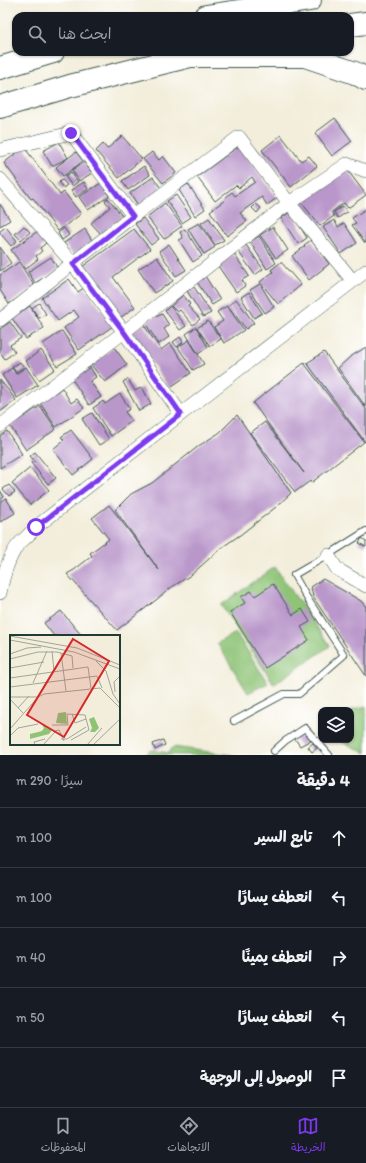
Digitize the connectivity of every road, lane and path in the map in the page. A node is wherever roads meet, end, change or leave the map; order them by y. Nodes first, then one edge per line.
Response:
1 (267, 0) edge
2 (310, 0) edge
3 (220, 12) edge
4 (230, 12) edge
5 (366, 23) edge
6 (354, 24) edge
7 (40, 56) edge
8 (188, 56) edge
9 (304, 56) edge
10 (0, 68) edge
11 (366, 79) edge
12 (0, 107) edge
13 (0, 150) edge
14 (366, 171) edge
15 (0, 179) edge
16 (289, 203) junction
17 (133, 216) junction
18 (73, 264) junction
19 (366, 271) edge
20 (353, 281) junction
21 (2, 315) edge
22 (124, 332) junction
23 (181, 414) junction
24 (0, 426) edge
25 (366, 531) edge
26 (328, 555) junction
27 (1, 580) edge
28 (366, 586) edge
29 (0, 593) edge
30 (234, 721) dead end
31 (274, 751) dead end
32 (329, 755) edge

1 - 3 highway
2 - 4 highway
5 - 6 highway
7 - 10 highway
8 - 12 highway
9 - 11 highway
13 - 17 street
14 - 16 street
15 - 18 street
16 - 17 street
16 - 20 street
16 - 22 street
17 - 18 street
18 - 21 street
18 - 22 street
19 - 20 street
20 - 23 street
22 - 23 street
22 - 24 street
23 - 27 street
25 - 26 lane
26 - 28 street
26 - 30 lane
27 - 29 street
31 - 32 lane

